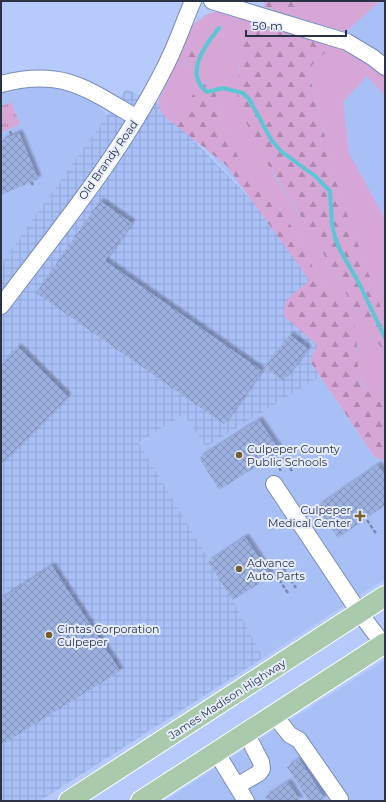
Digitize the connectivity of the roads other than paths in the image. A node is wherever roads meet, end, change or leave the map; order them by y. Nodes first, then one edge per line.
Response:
1 (193, 1) edge
2 (212, 1) edge
3 (382, 61) edge
4 (1, 84) edge
5 (137, 118) junction
6 (1, 306) edge
7 (279, 480) road end
8 (385, 596) edge
9 (360, 612) junction
10 (384, 644) edge
11 (274, 715) junction
12 (246, 733) junction
13 (216, 752) junction
14 (238, 786) junction
15 (340, 799) dead end
16 (69, 801) edge
17 (141, 801) edge
18 (246, 801) edge

1 - 5 street, Old Brandy Road
2 - 3 street
4 - 5 street
5 - 6 street, Old Brandy Road
7 - 9 street
8 - 9 main road, James Madison Highway
9 - 10 street
9 - 16 main road, James Madison Highway
10 - 11 main road
11 - 12 main road
11 - 15 street
12 - 13 main road
12 - 14 street
13 - 14 street
13 - 17 main road
14 - 18 street

